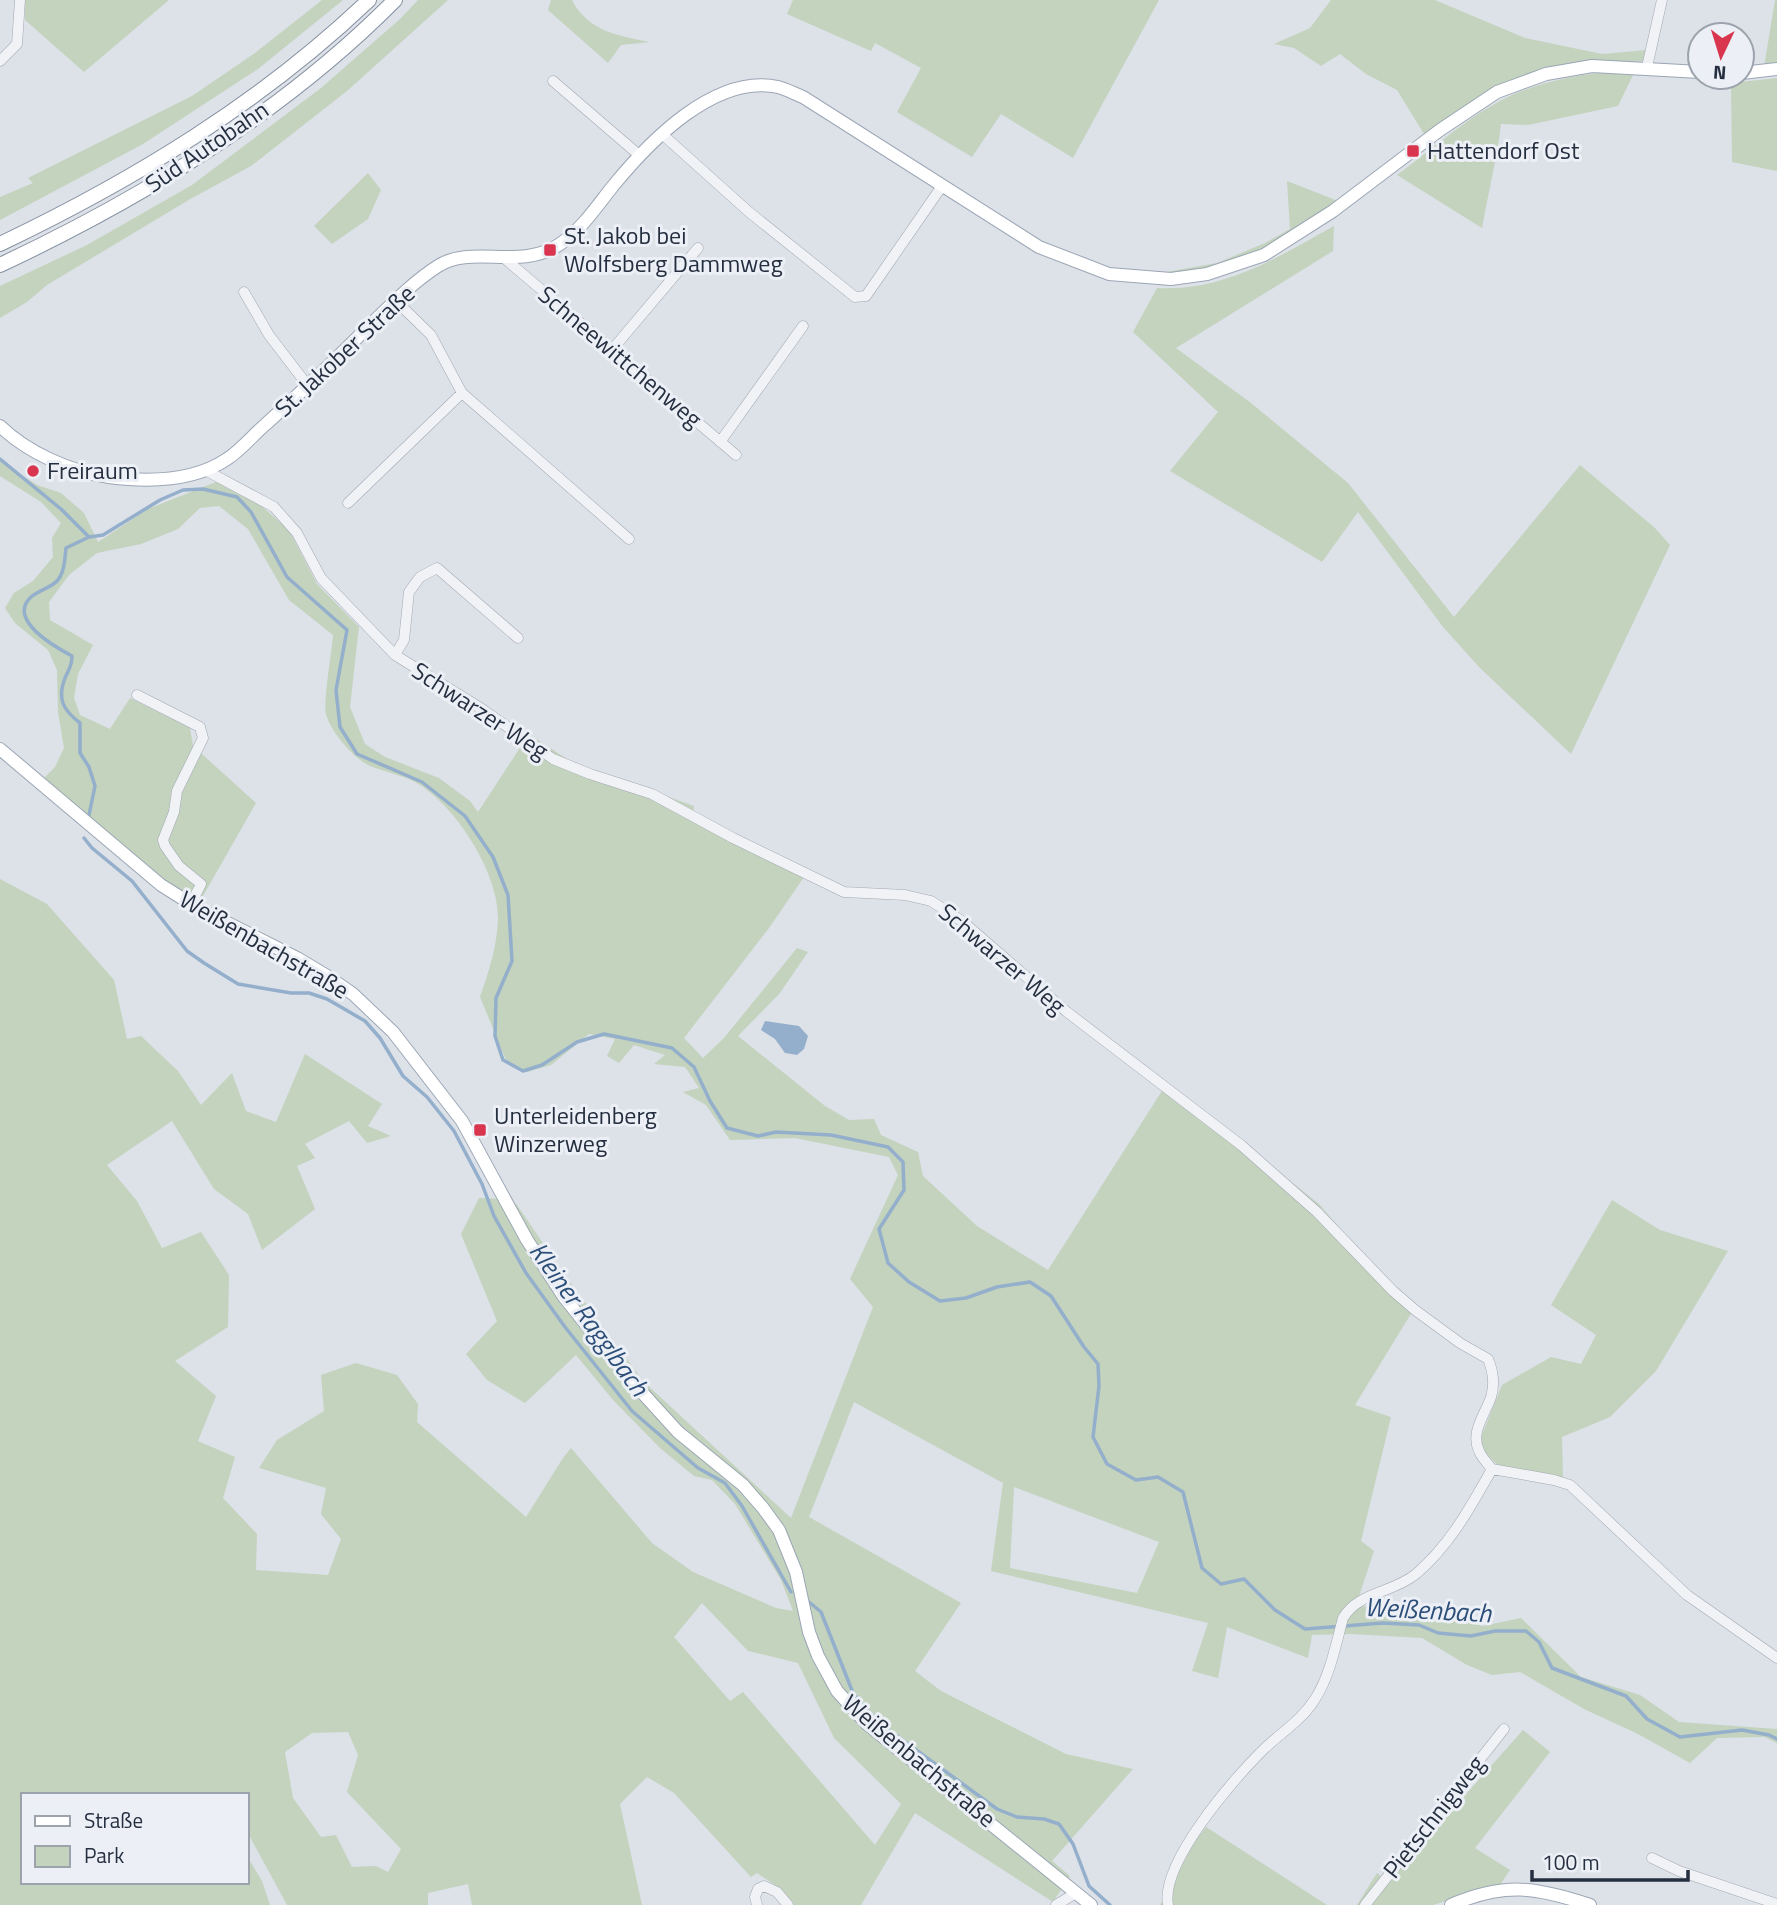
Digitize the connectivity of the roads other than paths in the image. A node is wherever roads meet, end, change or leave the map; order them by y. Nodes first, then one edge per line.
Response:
1 (20, 0) edge
2 (369, 0) edge
3 (395, 0) edge
4 (1662, 0) edge
5 (0, 61) edge
6 (1647, 67) junction
7 (1777, 69) edge
8 (1686, 71) edge
9 (1756, 71) edge
10 (553, 81) dead end
11 (662, 134) junction
12 (639, 155) junction
13 (942, 186) junction
14 (0, 244) edge
15 (698, 248) dead end
16 (504, 258) junction
17 (0, 264) edge
18 (244, 292) dead end
19 (396, 301) junction
20 (803, 326) dead end
21 (611, 351) junction
22 (308, 386) junction
23 (462, 393) junction
24 (0, 426) edge
25 (720, 442) junction
26 (736, 455) dead end
27 (205, 470) junction
28 (348, 503) dead end
29 (629, 539) dead end
30 (518, 638) dead end
31 (395, 655) junction
32 (137, 695) dead end
33 (0, 749) edge
34 (191, 904) junction
35 (1492, 1469) junction
36 (1777, 1658) edge
37 (1504, 1729) dead end
38 (1652, 1858) dead end
39 (1076, 1893) junction
40 (1777, 1904) edge
41 (757, 1905) edge
42 (788, 1905) edge
43 (1056, 1905) edge
44 (1091, 1905) edge
45 (1168, 1905) edge
46 (1365, 1905) edge
47 (1451, 1905) edge
48 (1590, 1905) edge

1 - 5 street
2 - 14 highway, Süd Autobahn
3 - 17 highway, Süd Autobahn
4 - 6 street
6 - 8 main road, St. Jakober Straße
6 - 13 main road, St. Jakober Straße
7 - 9 main road
10 - 12 street
11 - 12 main road, St. Jakober Straße
11 - 13 main road, St. Jakober Straße
11 - 13 street
12 - 16 main road, St. Jakober Straße
15 - 21 street
16 - 19 main road, St. Jakober Straße
16 - 21 street, Schneewittchenweg
18 - 22 street
19 - 22 main road, St. Jakober Straße
19 - 23 street
20 - 25 street
21 - 25 street, Schneewittchenweg
22 - 27 main road, St. Jakober Straße
23 - 28 street
23 - 29 street
24 - 27 main road, St. Jakober Straße
25 - 26 street, Schneewittchenweg
27 - 31 street, Schwarzer Weg
30 - 31 street
31 - 35 street, Schwarzer Weg
32 - 34 street
33 - 34 main road, Weißenbachstraße
34 - 39 main road, Weißenbachstraße
35 - 36 street
35 - 45 street
37 - 46 street, Pietschnigweg
38 - 40 street
39 - 43 street
39 - 44 main road, Weißenbachstraße
41 - 42 street
47 - 48 main road

